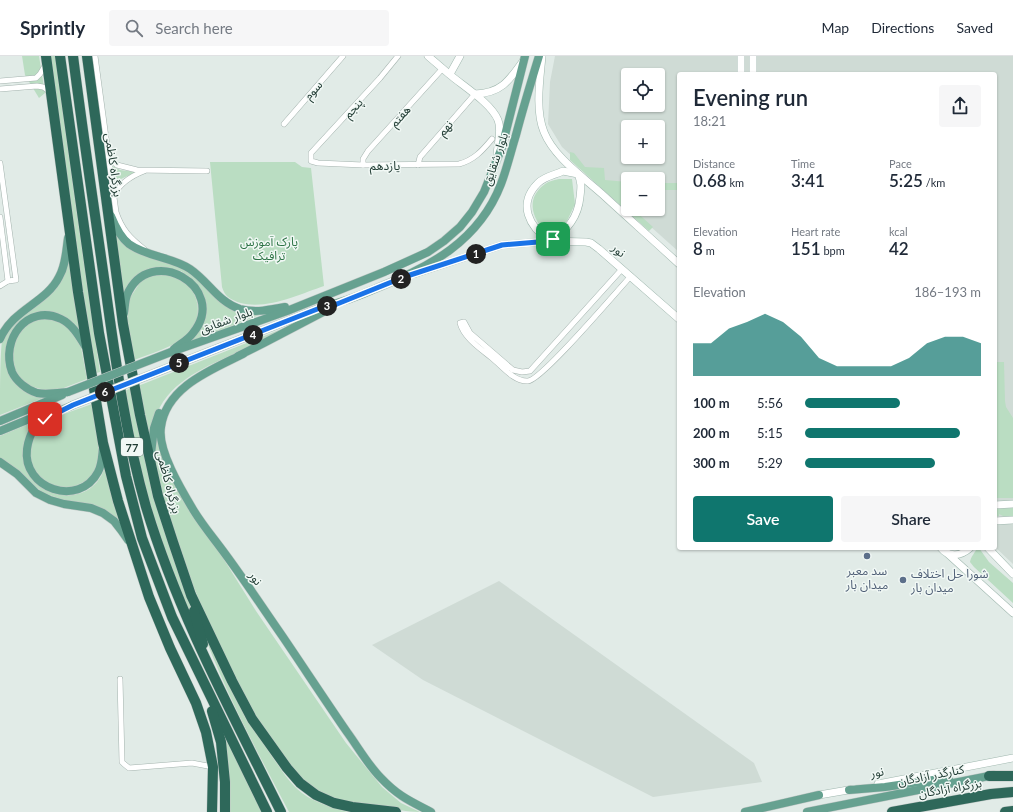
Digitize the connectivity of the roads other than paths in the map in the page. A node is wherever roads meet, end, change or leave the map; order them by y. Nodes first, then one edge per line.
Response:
1 (60, 56) edge
2 (73, 56) edge
3 (80, 56) edge
4 (87, 56) edge
5 (95, 56) edge
6 (343, 56) edge
7 (398, 56) edge
8 (428, 56) edge
9 (460, 56) edge
10 (539, 56) edge
11 (542, 56) edge
12 (741, 56) edge
13 (753, 56) edge
14 (46, 58) edge
15 (525, 58) edge
16 (442, 68) junction
17 (741, 72) edge
18 (753, 72) edge
19 (450, 74) junction
20 (0, 81) edge
21 (0, 88) edge
22 (51, 93) junction
23 (475, 94) junction
24 (93, 104) junction
25 (284, 124) dead end
26 (492, 139) dead end
27 (108, 155) junction
28 (497, 160) junction
29 (311, 161) joint
30 (0, 163) edge
31 (363, 165) junction
32 (418, 165) junction
33 (145, 171) junction
34 (208, 171) dead end
35 (575, 171) junction
36 (113, 196) junction
37 (108, 209) junction
38 (0, 217) edge
39 (70, 229) junction
40 (550, 241) junction
41 (150, 254) junction
42 (677, 262) edge
43 (622, 269) junction
44 (631, 276) junction
45 (404, 277) junction
46 (8, 281) junction
47 (0, 286) edge
48 (306, 303) junction
49 (337, 304) junction
50 (677, 317) edge
51 (123, 324) junction
52 (0, 339) edge
53 (86, 348) junction
54 (171, 352) junction
55 (243, 354) junction
56 (68, 392) junction
57 (73, 405) junction
58 (0, 421) edge
59 (0, 432) edge
60 (103, 443) junction
61 (0, 462) edge
62 (150, 465) junction
63 (1013, 504) edge
64 (997, 505) edge
65 (1013, 520) edge
66 (997, 521) edge
67 (943, 550) edge
68 (968, 550) edge
69 (990, 550) edge
70 (135, 552) junction
71 (948, 554) junction
72 (1013, 574) edge
73 (142, 576) junction
74 (192, 595) junction
75 (1013, 612) edge
76 (172, 617) junction
77 (209, 667) junction
78 (196, 668) junction
79 (120, 679) dead end
80 (1013, 758) edge
81 (213, 767) junction
82 (1013, 773) edge
83 (989, 776) junction
84 (1013, 776) edge
85 (966, 780) junction
86 (849, 790) junction
87 (1013, 792) edge
88 (819, 795) joint
89 (225, 797) junction
90 (1013, 811) edge
91 (212, 812) edge
92 (221, 812) edge
93 (225, 812) edge
94 (267, 812) edge
95 (282, 812) edge
96 (396, 812) edge
97 (431, 812) edge
98 (746, 812) edge
99 (807, 812) edge
100 (892, 812) edge
101 (1005, 812) edge

1 - 76 highway, 77
2 - 77 highway, 77
3 - 24 highway
4 - 24 highway, بزرگراه کاظمی
5 - 27 street
6 - 25 street, سوم
7 - 29 street, پنجم
8 - 16 main road
9 - 19 main road
10 - 45 main road, بلوار شقایق
11 - 35 main road
12 - 17 main road
13 - 18 main road
14 - 20 street
14 - 22 highway
15 - 23 main road
15 - 28 main road, بلوار شقایق
16 - 19 main road
16 - 31 street, هفتم
17 - 18 main road
19 - 23 main road
21 - 22 street
22 - 39 highway
23 - 28 main road
23 - 32 street, نهم
24 - 37 highway, بزرگراه کاظمی
26 - 32 street, یازدهم
27 - 33 street
27 - 36 street
28 - 48 main road, بلوار شقایق
29 - 31 street, یازدهم
30 - 46 street
31 - 32 street, یازدهم
33 - 34 street
33 - 36 street
35 - 40 main road
35 - 40 main road
35 - 42 main road
36 - 41 street
37 - 41 main road
37 - 51 highway, بزرگراه کاظمی
38 - 46 street
39 - 52 main road
39 - 53 highway
40 - 43 main road, نور
40 - 45 main road, نور
41 - 48 main road
43 - 44 main road, نور
43 - 44 street
44 - 50 main road, نور
45 - 49 main road, بلوار شقایق
46 - 47 street
48 - 54 main road, بلوار شقایق
49 - 55 main road
49 - 57 main road, بلوار شقایق, bridge
51 - 54 main road
51 - 62 highway, بزرگراه کاظمی
53 - 56 main road
53 - 60 highway
54 - 56 main road, بلوار شقایق, bridge
55 - 62 main road
55 - 97 main road, نور
56 - 58 main road, بلوار شقایق
57 - 59 main road, بلوار شقایق
57 - 60 main road
60 - 70 highway
61 - 70 main road
62 - 74 highway, بزرگراه کاظمی
63 - 64 main road
65 - 66 main road
67 - 71 main road
68 - 71 main road
69 - 72 main road
70 - 73 highway
71 - 75 main road
73 - 76 highway
73 - 81 highway
74 - 77 highway
74 - 96 highway, بزرگراه کاظمی
76 - 78 highway, 77
77 - 95 highway, 77
78 - 89 highway
78 - 94 highway, 77
79 - 81 street
80 - 86 main road, نور
81 - 91 highway
82 - 83 main road, کنارگذر آزادگان
83 - 84 highway
83 - 85 main road, کنارگذر آزادگان
85 - 86 main road
85 - 99 main road, کنارگذر آزادگان
86 - 88 main road, نور
87 - 100 highway, بزرگراه آزادگان
88 - 98 main road, نور
89 - 92 highway
89 - 93 highway
90 - 101 highway

